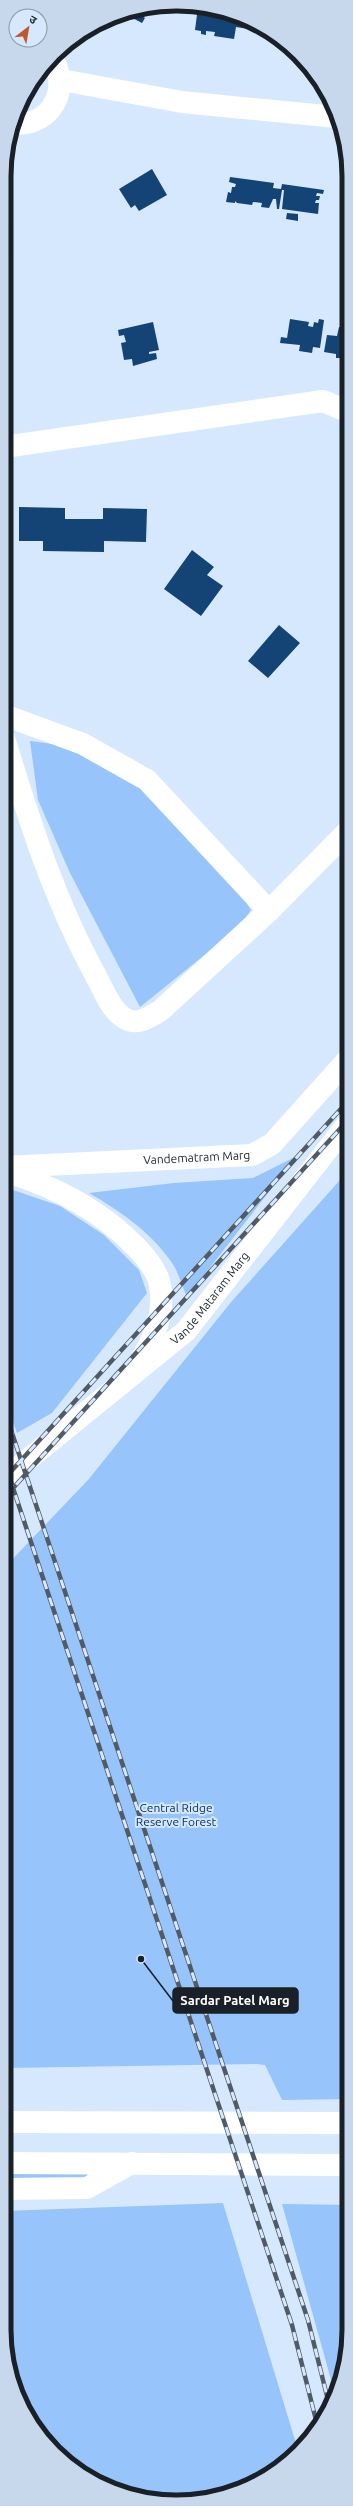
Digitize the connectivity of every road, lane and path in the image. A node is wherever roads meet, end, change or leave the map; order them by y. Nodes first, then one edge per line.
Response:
1 (55, 64) edge
2 (61, 80) junction
3 (330, 116) edge
4 (20, 124) edge
5 (342, 409) edge
6 (11, 446) edge
7 (11, 718) edge
8 (11, 761) edge
9 (342, 837) edge
10 (269, 911) junction
11 (342, 1066) edge
12 (342, 1131) edge
13 (11, 1167) edge
14 (11, 1173) edge
15 (132, 1375) junction
16 (11, 1474) edge
17 (11, 2122) edge
18 (342, 2123) edge
19 (133, 2162) junction
20 (11, 2163) edge
21 (276, 2164) junction
22 (342, 2165) edge
23 (342, 2176) edge
24 (11, 2190) edge

1 - 2 main road
2 - 3 main road
2 - 4 main road
5 - 6 main road
7 - 10 main road
8 - 10 main road
9 - 10 main road
11 - 13 main road, Vandematram Marg
12 - 15 main road, Vande Mataram Marg
14 - 15 main road
15 - 16 main road, Vande Mataram Marg
17 - 18 main road
19 - 20 main road
19 - 21 main road
19 - 24 main road
21 - 22 main road
21 - 23 main road

